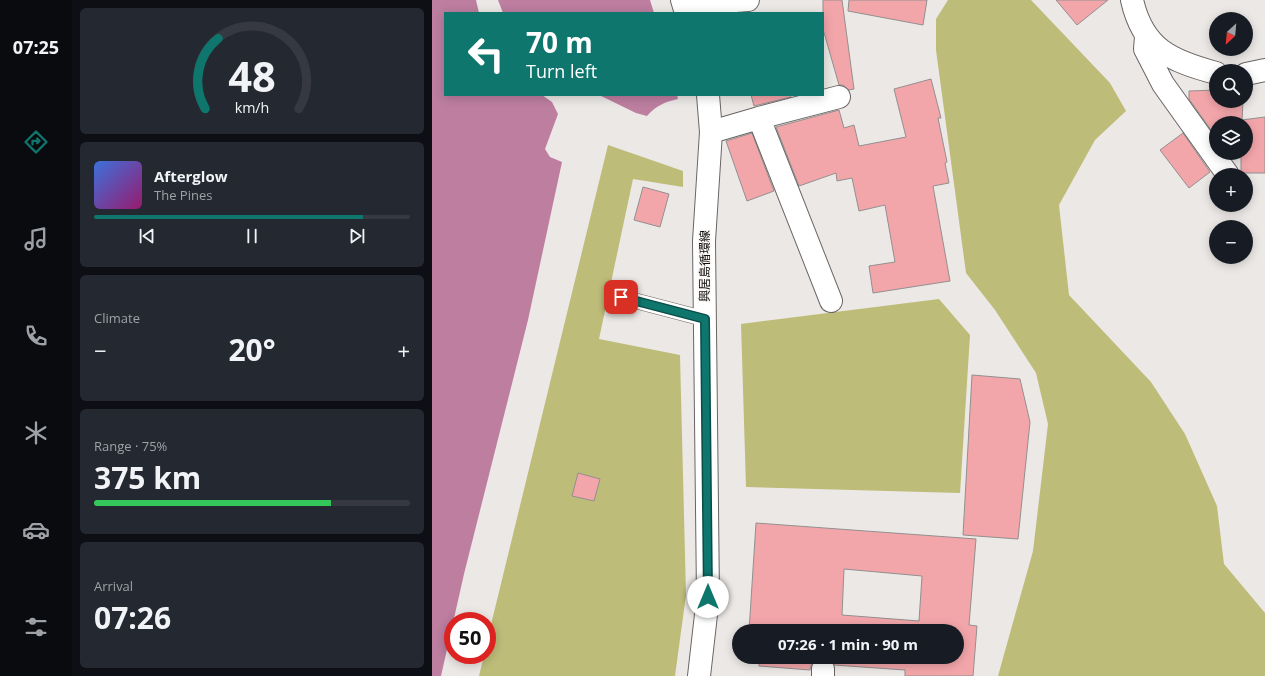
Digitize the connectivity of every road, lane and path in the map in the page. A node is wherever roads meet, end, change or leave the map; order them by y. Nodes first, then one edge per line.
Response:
1 (748, 0) edge
2 (1132, 0) edge
3 (684, 6) edge
4 (1146, 37) junction
5 (1265, 70) edge
6 (1209, 71) edge
7 (1253, 73) edge
8 (708, 96) edge
9 (839, 97) dead end
10 (759, 118) junction
11 (711, 132) junction
12 (1223, 168) edge
13 (621, 297) dead end
14 (832, 301) dead end
15 (705, 319) junction
16 (699, 676) edge

1 - 3 street
2 - 4 street
4 - 6 street
4 - 12 street
5 - 7 street
8 - 11 street, 興居島循環線
9 - 10 street
10 - 11 street
10 - 14 street
11 - 15 street, 興居島循環線
13 - 15 lane
15 - 16 street, 興居島循環線

